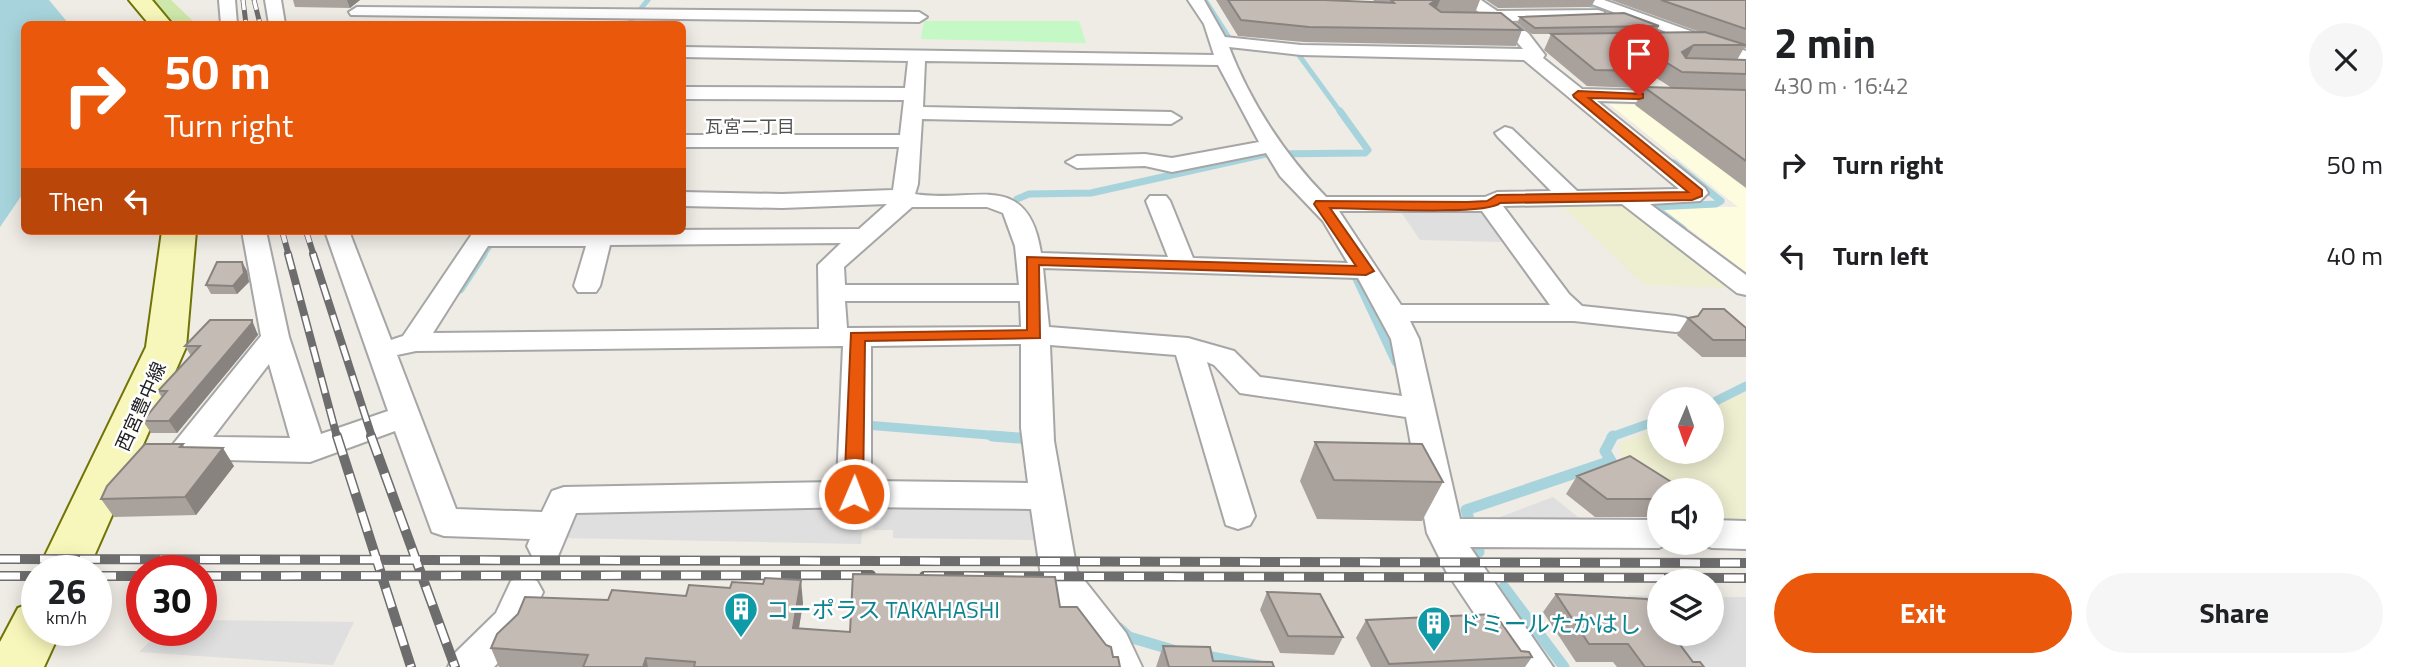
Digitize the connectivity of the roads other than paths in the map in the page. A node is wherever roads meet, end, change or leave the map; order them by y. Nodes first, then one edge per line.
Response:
1 (140, 0) edge
2 (227, 0) edge
3 (273, 0) edge
4 (375, 0) edge
5 (641, 0) edge
6 (920, 0) edge
7 (1196, 0) edge
8 (1471, 0) edge
9 (1589, 0) edge
10 (1650, 7) dead end
11 (357, 12) junction
12 (1619, 13) junction
13 (919, 18) junction
14 (1498, 18) junction
15 (625, 19) edge
16 (1475, 20) edge
17 (158, 21) edge
18 (229, 21) edge
19 (276, 21) edge
20 (346, 21) edge
21 (1692, 41) junction
22 (1553, 42) edge
23 (1658, 42) edge
24 (1527, 48) junction
25 (1221, 51) junction
26 (686, 52) edge
27 (914, 53) junction
28 (1746, 57) edge
29 (1722, 69) edge
30 (1746, 69) edge
31 (1640, 78) edge
32 (686, 93) edge
33 (1582, 95) junction
34 (1667, 97) junction
35 (1746, 99) edge
36 (915, 103) junction
37 (1171, 118) dead end
38 (1505, 133) dead end
39 (686, 141) edge
40 (911, 141) junction
41 (1272, 146) junction
42 (1077, 162) dead end
43 (902, 197) junction
44 (1627, 197) junction
45 (1571, 198) junction
46 (686, 199) edge
47 (1158, 201) dead end
48 (1321, 204) junction
49 (1491, 204) junction
50 (180, 235) edge
51 (255, 235) edge
52 (338, 235) edge
53 (484, 235) edge
54 (864, 236) junction
55 (600, 238) junction
56 (1032, 260) junction
57 (1184, 266) junction
58 (1366, 271) junction
59 (587, 286) dead end
60 (1746, 287) edge
61 (831, 293) junction
62 (1031, 293) junction
63 (1392, 313) junction
64 (1574, 313) junction
65 (1676, 324) dead end
66 (1035, 334) junction
67 (845, 336) junction
68 (275, 337) junction
69 (413, 342) junction
70 (1188, 347) junction
71 (382, 354) junction
72 (1420, 410) junction
73 (405, 416) junction
74 (155, 447) junction
75 (310, 450) junction
76 (854, 494) junction
77 (1047, 496) junction
78 (1238, 516) dead end
79 (1446, 533) junction
80 (1647, 534) edge
81 (1724, 534) edge
82 (1746, 535) edge
83 (74, 555) edge
84 (524, 592) dead end
85 (26, 646) edge
86 (16, 667) edge
87 (468, 667) edge
88 (1122, 667) edge
89 (1533, 667) edge

1 - 17 main road
2 - 18 street
3 - 19 street
4 - 11 street
5 - 15 street
6 - 13 street
7 - 25 street
8 - 14 street
9 - 12 street
10 - 12 street
11 - 15 street
11 - 20 street
12 - 14 street
12 - 21 street
13 - 15 street
13 - 27 street
14 - 16 street
14 - 24 street
21 - 23 street
21 - 28 street
22 - 24 street
24 - 25 street
24 - 33 street
25 - 27 street
25 - 41 street
26 - 27 street
27 - 36 street
29 - 30 street
31 - 34 street
32 - 36 street
33 - 34 street
33 - 44 street
34 - 35 street
36 - 37 street
36 - 40 street
38 - 45 street
39 - 40 street
40 - 43 street
41 - 42 street
41 - 48 street
43 - 46 street
43 - 54 street
43 - 56 street
44 - 45 street
44 - 60 street
45 - 49 street
47 - 57 street
48 - 49 street
48 - 58 street
49 - 64 street
50 - 74 main road, 西宮豊中線
51 - 68 street
52 - 71 street
53 - 55 street
53 - 69 street
54 - 55 street
54 - 61 street
55 - 59 street
56 - 57 street
56 - 62 street
57 - 58 street
58 - 63 street
61 - 62 street
61 - 67 street
62 - 66 street
63 - 64 street
63 - 72 street
64 - 65 street
66 - 67 street
66 - 70 street
66 - 77 street
67 - 69 street
67 - 76 street
68 - 74 street
68 - 75 street
69 - 71 street
70 - 72 street
70 - 78 street
71 - 73 street
72 - 79 street
73 - 75 street
73 - 76 street
74 - 75 street
74 - 83 main road, 西宮豊中線
76 - 77 street
77 - 88 street
79 - 80 street
79 - 89 street
81 - 82 street
84 - 87 street
85 - 86 main road

